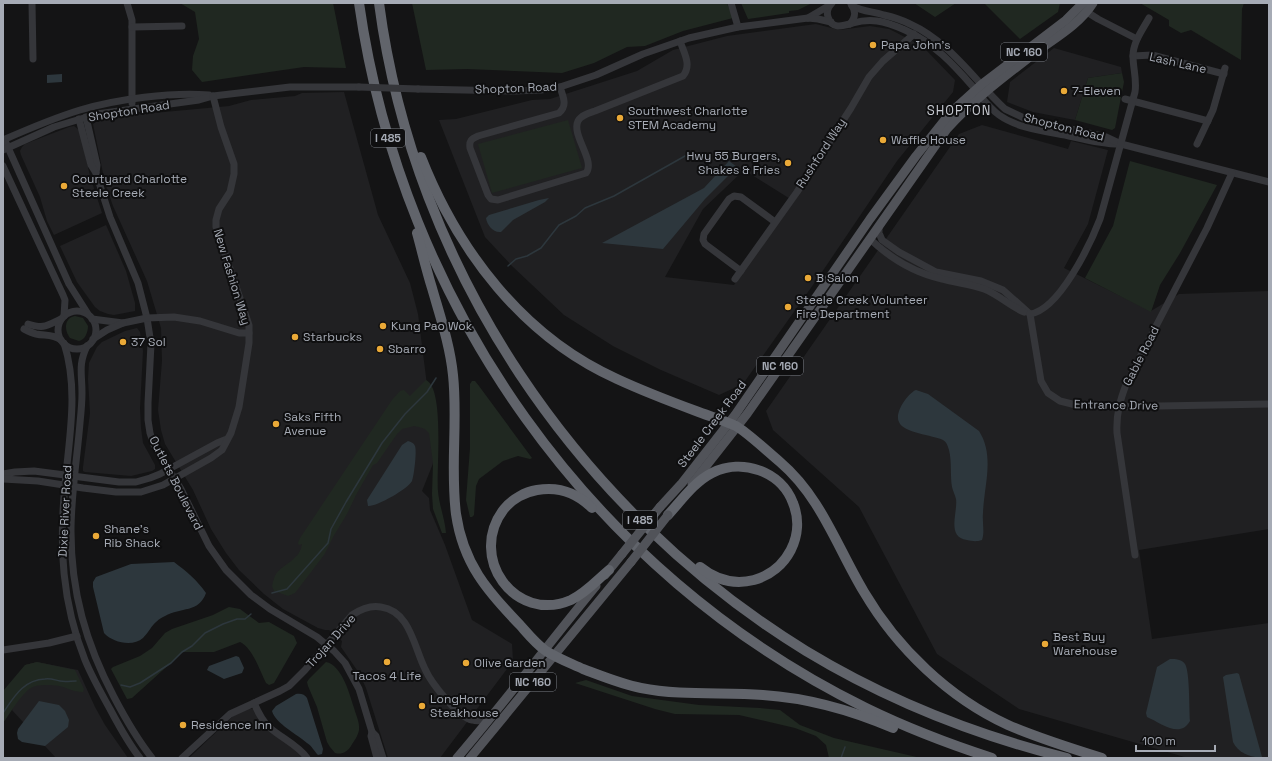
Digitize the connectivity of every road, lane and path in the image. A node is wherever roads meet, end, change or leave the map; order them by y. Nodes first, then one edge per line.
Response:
1 (32, 3) edge
2 (127, 3) edge
3 (360, 3) edge
4 (379, 3) edge
5 (731, 3) edge
6 (1093, 3) edge
7 (831, 4) edge
8 (851, 4) edge
9 (1085, 7) edge
10 (808, 18) junction
11 (1149, 18) dead end
12 (831, 22) junction
13 (850, 24) junction
14 (182, 26) dead end
15 (132, 27) junction
16 (738, 27) junction
17 (914, 34) junction
18 (1137, 40) junction
19 (680, 41) junction
20 (384, 42) junction
21 (1133, 56) junction
22 (33, 59) dead end
23 (560, 87) junction
24 (981, 90) junction
25 (213, 96) junction
26 (133, 100) junction
27 (1129, 100) junction
28 (83, 118) junction
29 (1208, 121) junction
30 (4, 138) edge
31 (1121, 144) junction
32 (1197, 144) dead end
33 (6, 149) edge
34 (3, 166) edge
35 (905, 171) junction
36 (1232, 173) junction
37 (402, 180) junction
38 (1269, 182) edge
39 (775, 222) junction
40 (879, 226) junction
41 (859, 234) junction
42 (870, 239) junction
43 (741, 271) junction
44 (735, 279) dead end
45 (823, 305) junction
46 (1030, 314) junction
47 (90, 317) junction
48 (63, 318) junction
49 (147, 318) junction
50 (123, 323) junction
51 (249, 333) junction
52 (94, 339) junction
53 (63, 341) junction
54 (87, 346) junction
55 (1269, 404) edge
56 (1118, 407) junction
57 (733, 425) junction
58 (227, 439) junction
59 (168, 469) junction
60 (3, 474) edge
61 (66, 475) junction
62 (75, 477) junction
63 (174, 478) junction
64 (3, 479) edge
65 (65, 485) junction
66 (73, 487) junction
67 (624, 505) junction
68 (668, 515) junction
69 (621, 532) junction
70 (1135, 555) dead end
71 (609, 570) junction
72 (76, 636) junction
73 (327, 644) junction
74 (3, 650) edge
75 (544, 650) junction
76 (554, 656) junction
77 (254, 703) junction
78 (495, 713) junction
79 (372, 732) junction
80 (140, 758) edge
81 (152, 758) edge
82 (182, 758) edge
83 (307, 758) edge
84 (377, 758) edge
85 (382, 758) edge
86 (457, 758) edge
87 (470, 758) edge
88 (991, 758) edge
89 (1067, 758) edge
90 (1102, 758) edge

1 - 22 street
2 - 15 street
3 - 37 highway, I 485
4 - 20 highway, I 485
5 - 16 street
6 - 9 main road, Steele Creek Road / NC 160
7 - 10 street, Shopton Road
7 - 12 street
8 - 13 street
8 - 24 street, Shopton Road
9 - 18 street
9 - 24 main road, Steele Creek Road / NC 160
10 - 12 street, Shopton Road
10 - 16 street, Shopton Road
11 - 18 street
12 - 13 street
13 - 17 street, Shopton Road
14 - 15 street
15 - 26 street
16 - 19 street, Shopton Road
17 - 24 street, Shopton Road
17 - 39 street, Rushford Way
18 - 21 street
19 - 23 street, Shopton Road
19 - 23 street
20 - 57 highway
20 - 67 highway, I 485
21 - 27 street
21 - 29 street, Lash Lane
23 - 25 street, Shopton Road, bridge
24 - 31 street, Shopton Road
24 - 35 main road, Steele Creek Road / NC 160
24 - 40 main road, Steele Creek Road / NC 160
25 - 26 street, Shopton Road
25 - 28 street, Shopton Road
25 - 51 street, New Fashion Way
26 - 28 street
26 - 30 street, Shopton Road
27 - 29 street
27 - 31 street
28 - 33 street, Shopton Road
28 - 49 street, Outlets Boulevard
29 - 32 street
30 - 33 street
31 - 36 street, Shopton Road
31 - 46 street
33 - 47 street
34 - 48 street
35 - 41 main road, Steele Creek Road / NC 160
35 - 42 main road
36 - 38 street, Shopton Road
36 - 56 street, Gable Road
37 - 69 highway, I 485
37 - 75 highway
39 - 43 street, Rushford Way
39 - 43 street
40 - 42 main road, Steele Creek Road / NC 160
40 - 46 street
41 - 45 main road
41 - 57 main road, Steele Creek Road / NC 160
42 - 45 main road, Steele Creek Road / NC 160
42 - 46 street
43 - 44 street, Rushford Way
45 - 57 main road, Steele Creek Road / NC 160
46 - 56 street, Entrance Drive
47 - 48 street
47 - 50 street
47 - 52 street
48 - 53 street
48 - 53 street
49 - 50 street
49 - 51 street
49 - 59 street, Outlets Boulevard
50 - 52 street
51 - 58 street, New Fashion Way
52 - 54 street
53 - 54 street
53 - 61 street, Dixie River Road
54 - 62 street, Dixie River Road
55 - 56 street, Entrance Drive
56 - 70 street, Gable Road
57 - 68 main road, Steele Creek Road / NC 160
57 - 71 main road, Steele Creek Road / NC 160, bridge
57 - 90 highway
58 - 59 street
58 - 63 street, New Fashion Way
59 - 62 street
59 - 63 street, Outlets Boulevard
60 - 61 street
61 - 62 street
61 - 65 street, Dixie River Road
62 - 66 street, Dixie River Road
63 - 66 street, New Fashion Way
63 - 73 street, Outlets Boulevard
64 - 65 street, New Fashion Way
65 - 66 street, New Fashion Way
65 - 72 street, Dixie River Road
66 - 81 street, Dixie River Road
67 - 68 highway
67 - 89 highway, I 485
68 - 76 main road, Steele Creek Road / NC 160, bridge
69 - 71 highway
69 - 88 highway, I 485
71 - 75 main road, Steele Creek Road / NC 160
72 - 74 street
72 - 80 street, Dixie River Road
73 - 77 street, Trojan Drive
73 - 78 street, Trojan Drive
73 - 79 street, Outlets Boulevard
75 - 76 highway
75 - 78 main road, Steele Creek Road / NC 160
76 - 87 main road, Steele Creek Road / NC 160
76 - 88 highway
77 - 82 street, Trojan Drive
77 - 83 street
78 - 86 main road, Steele Creek Road / NC 160
79 - 84 street, Outlets Boulevard
79 - 85 street, Outlets Boulevard

